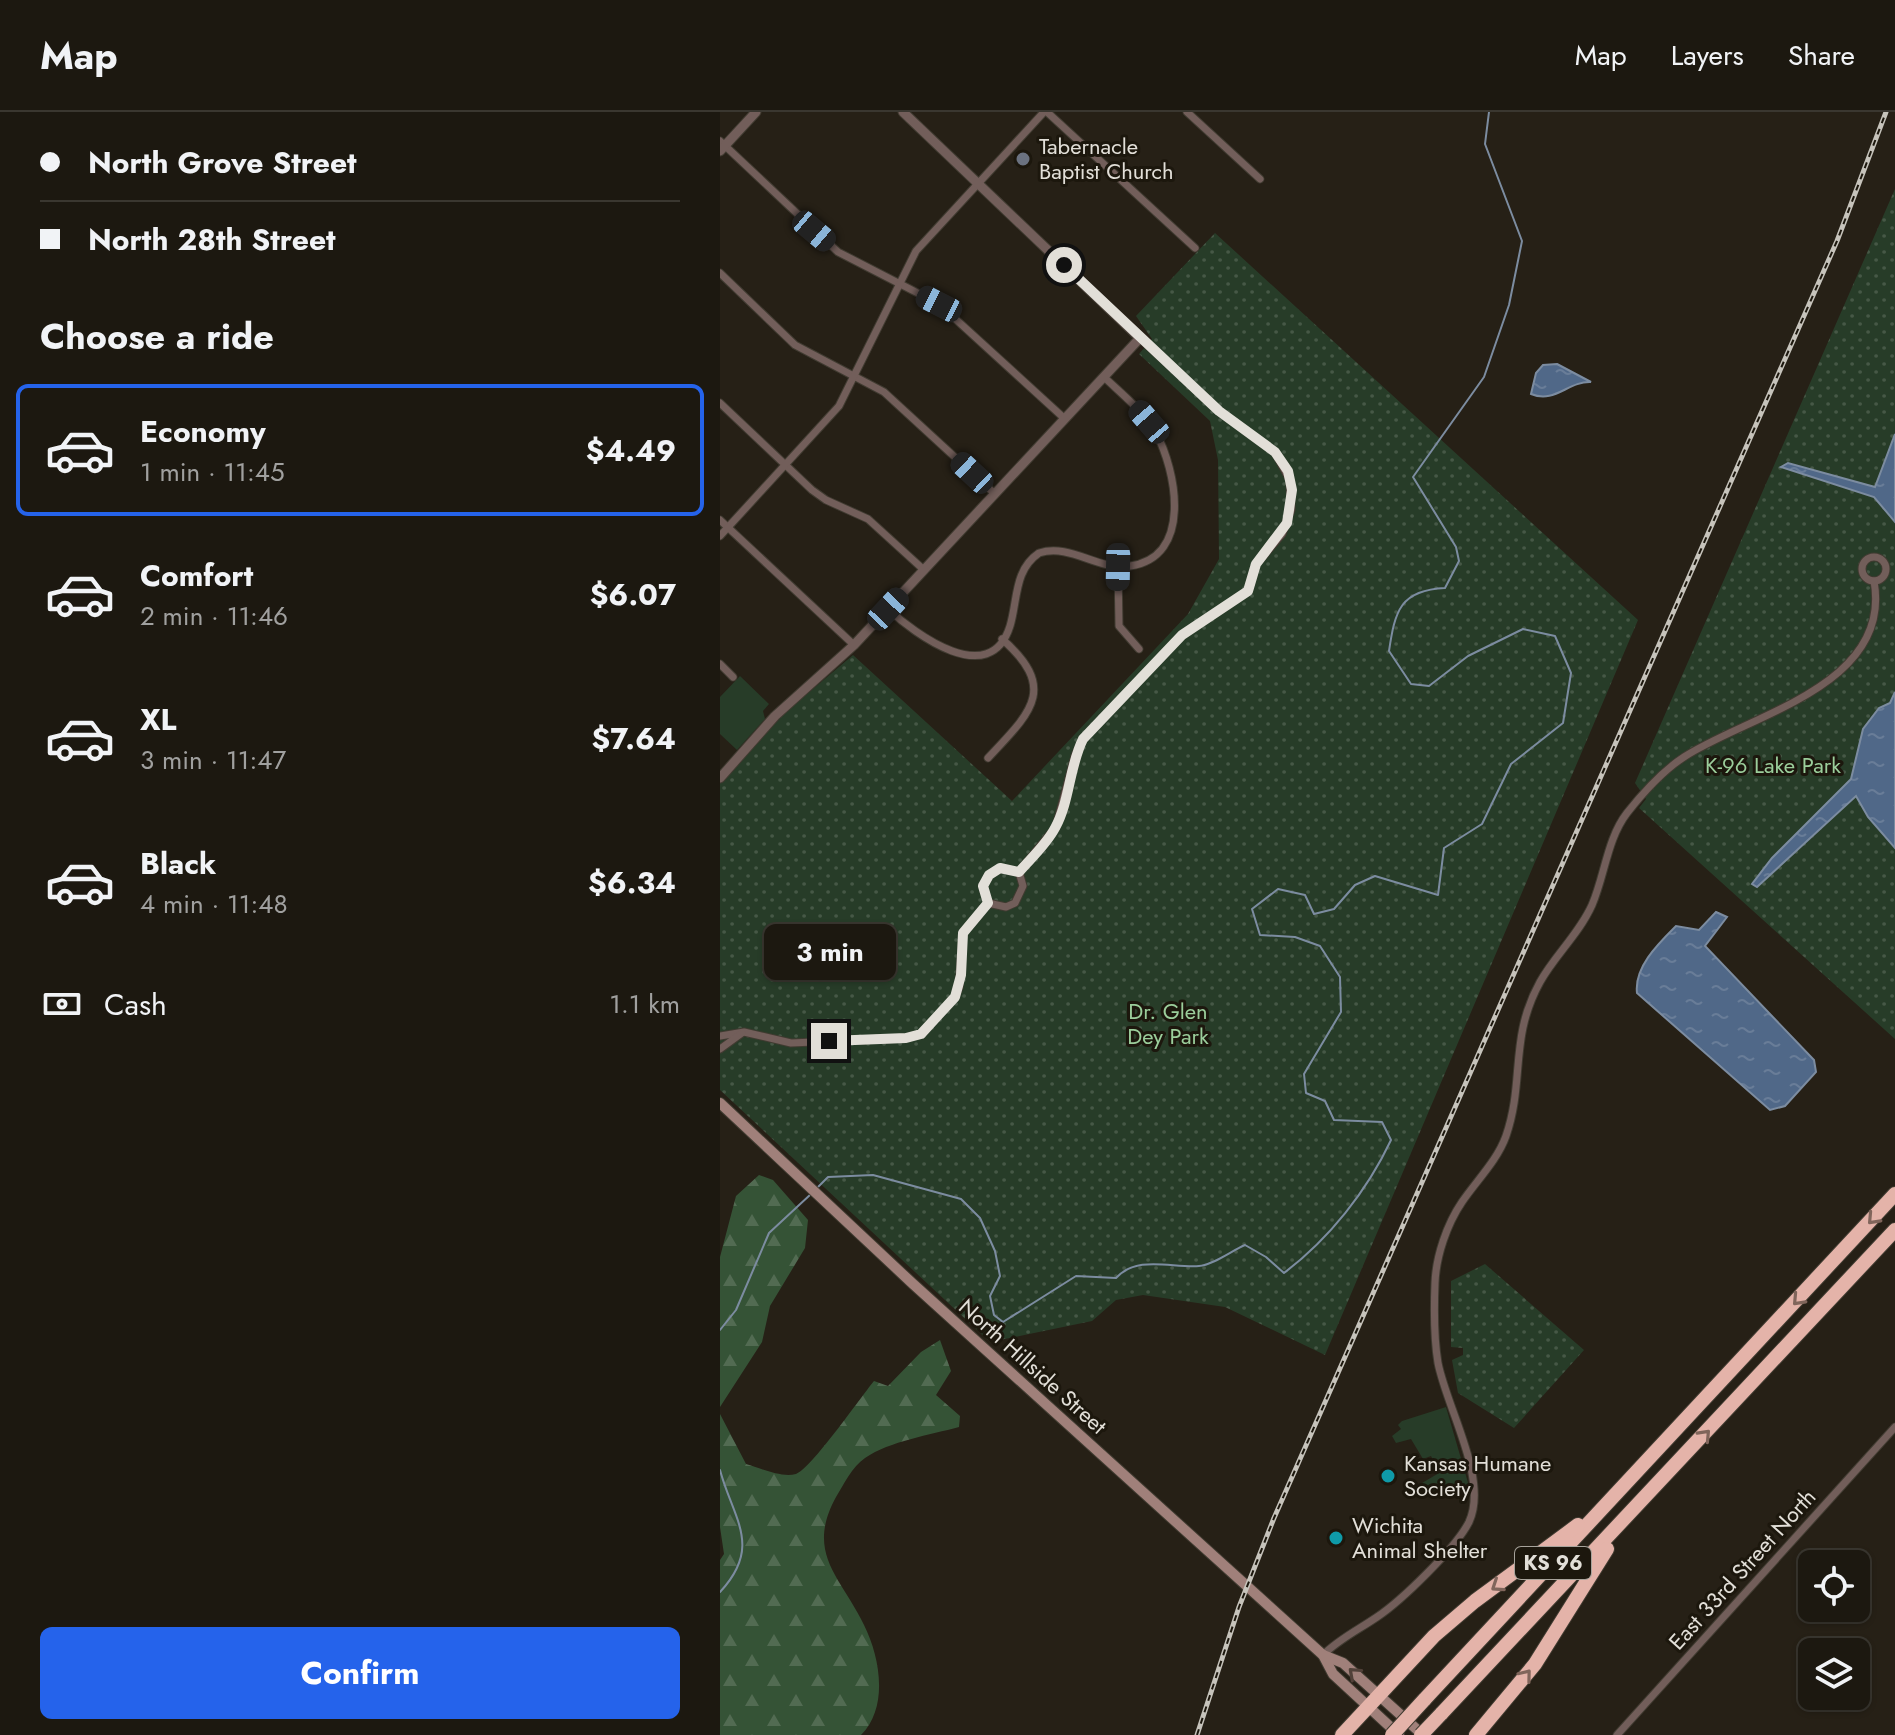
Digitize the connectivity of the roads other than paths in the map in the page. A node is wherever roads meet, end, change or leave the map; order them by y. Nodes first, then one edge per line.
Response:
1 (756, 112) edge
2 (903, 112) edge
3 (1046, 112) edge
4 (1187, 112) edge
5 (721, 146) edge
6 (1260, 179) dead end
7 (979, 184) junction
8 (1195, 248) dead end
9 (720, 273) edge
10 (899, 284) junction
11 (1140, 338) junction
12 (854, 377) junction
13 (1104, 377) junction
14 (720, 403) edge
15 (1065, 419) junction
16 (786, 465) junction
17 (995, 494) junction
18 (720, 520) edge
19 (728, 528) junction
20 (720, 536) edge
21 (1118, 567) junction
22 (924, 570) junction
23 (1874, 581) dead end
24 (888, 609) junction
25 (1002, 639) junction
26 (854, 645) junction
27 (1139, 649) dead end
28 (720, 664) edge
29 (733, 677) dead end
30 (988, 758) dead end
31 (720, 778) edge
32 (1019, 872) junction
33 (988, 903) junction
34 (744, 1032) junction
35 (720, 1036) edge
36 (720, 1049) edge
37 (720, 1103) edge
38 (1895, 1194) edge
39 (1895, 1230) edge
40 (1683, 1426) junction
41 (1895, 1427) edge
42 (1651, 1492) junction
43 (1323, 1655) junction
44 (1379, 1695) junction
45 (1368, 1707) junction
46 (1342, 1735) edge
47 (1392, 1735) edge
48 (1399, 1735) edge
49 (1422, 1735) edge
50 (1476, 1735) edge
51 (1617, 1735) edge

1 - 5 street
2 - 7 street
3 - 7 street
3 - 8 street
4 - 6 street
5 - 10 street
7 - 10 street
7 - 11 street
9 - 12 street
10 - 12 street
10 - 15 street
11 - 13 street
11 - 32 street
12 - 16 street
12 - 17 street
13 - 15 street
13 - 21 street
14 - 16 street
15 - 17 street
16 - 19 street
16 - 22 street
17 - 22 street
18 - 19 street
19 - 20 street
19 - 26 street
21 - 25 street
21 - 27 street
22 - 24 street
23 - 43 street
24 - 25 street
24 - 26 street
25 - 30 street
26 - 31 street
28 - 29 street
32 - 33 street
32 - 33 street
33 - 34 street
34 - 35 street
34 - 36 street
37 - 43 main road, North Hillside Street
38 -> 40 highway, KS 96
42 -> 39 highway, KS 96
40 -> 44 highway
40 - 47 highway, KS 96, bridge
41 - 51 street, East 33rd Street North
42 - 49 highway, KS 96, bridge
50 -> 42 highway
44 -> 43 main road, North Hillside Street
43 - 45 main road, North Hillside Street
44 - 45 highway
44 - 49 main road, North Hillside Street
45 - 46 highway
45 - 48 main road, North Hillside Street

